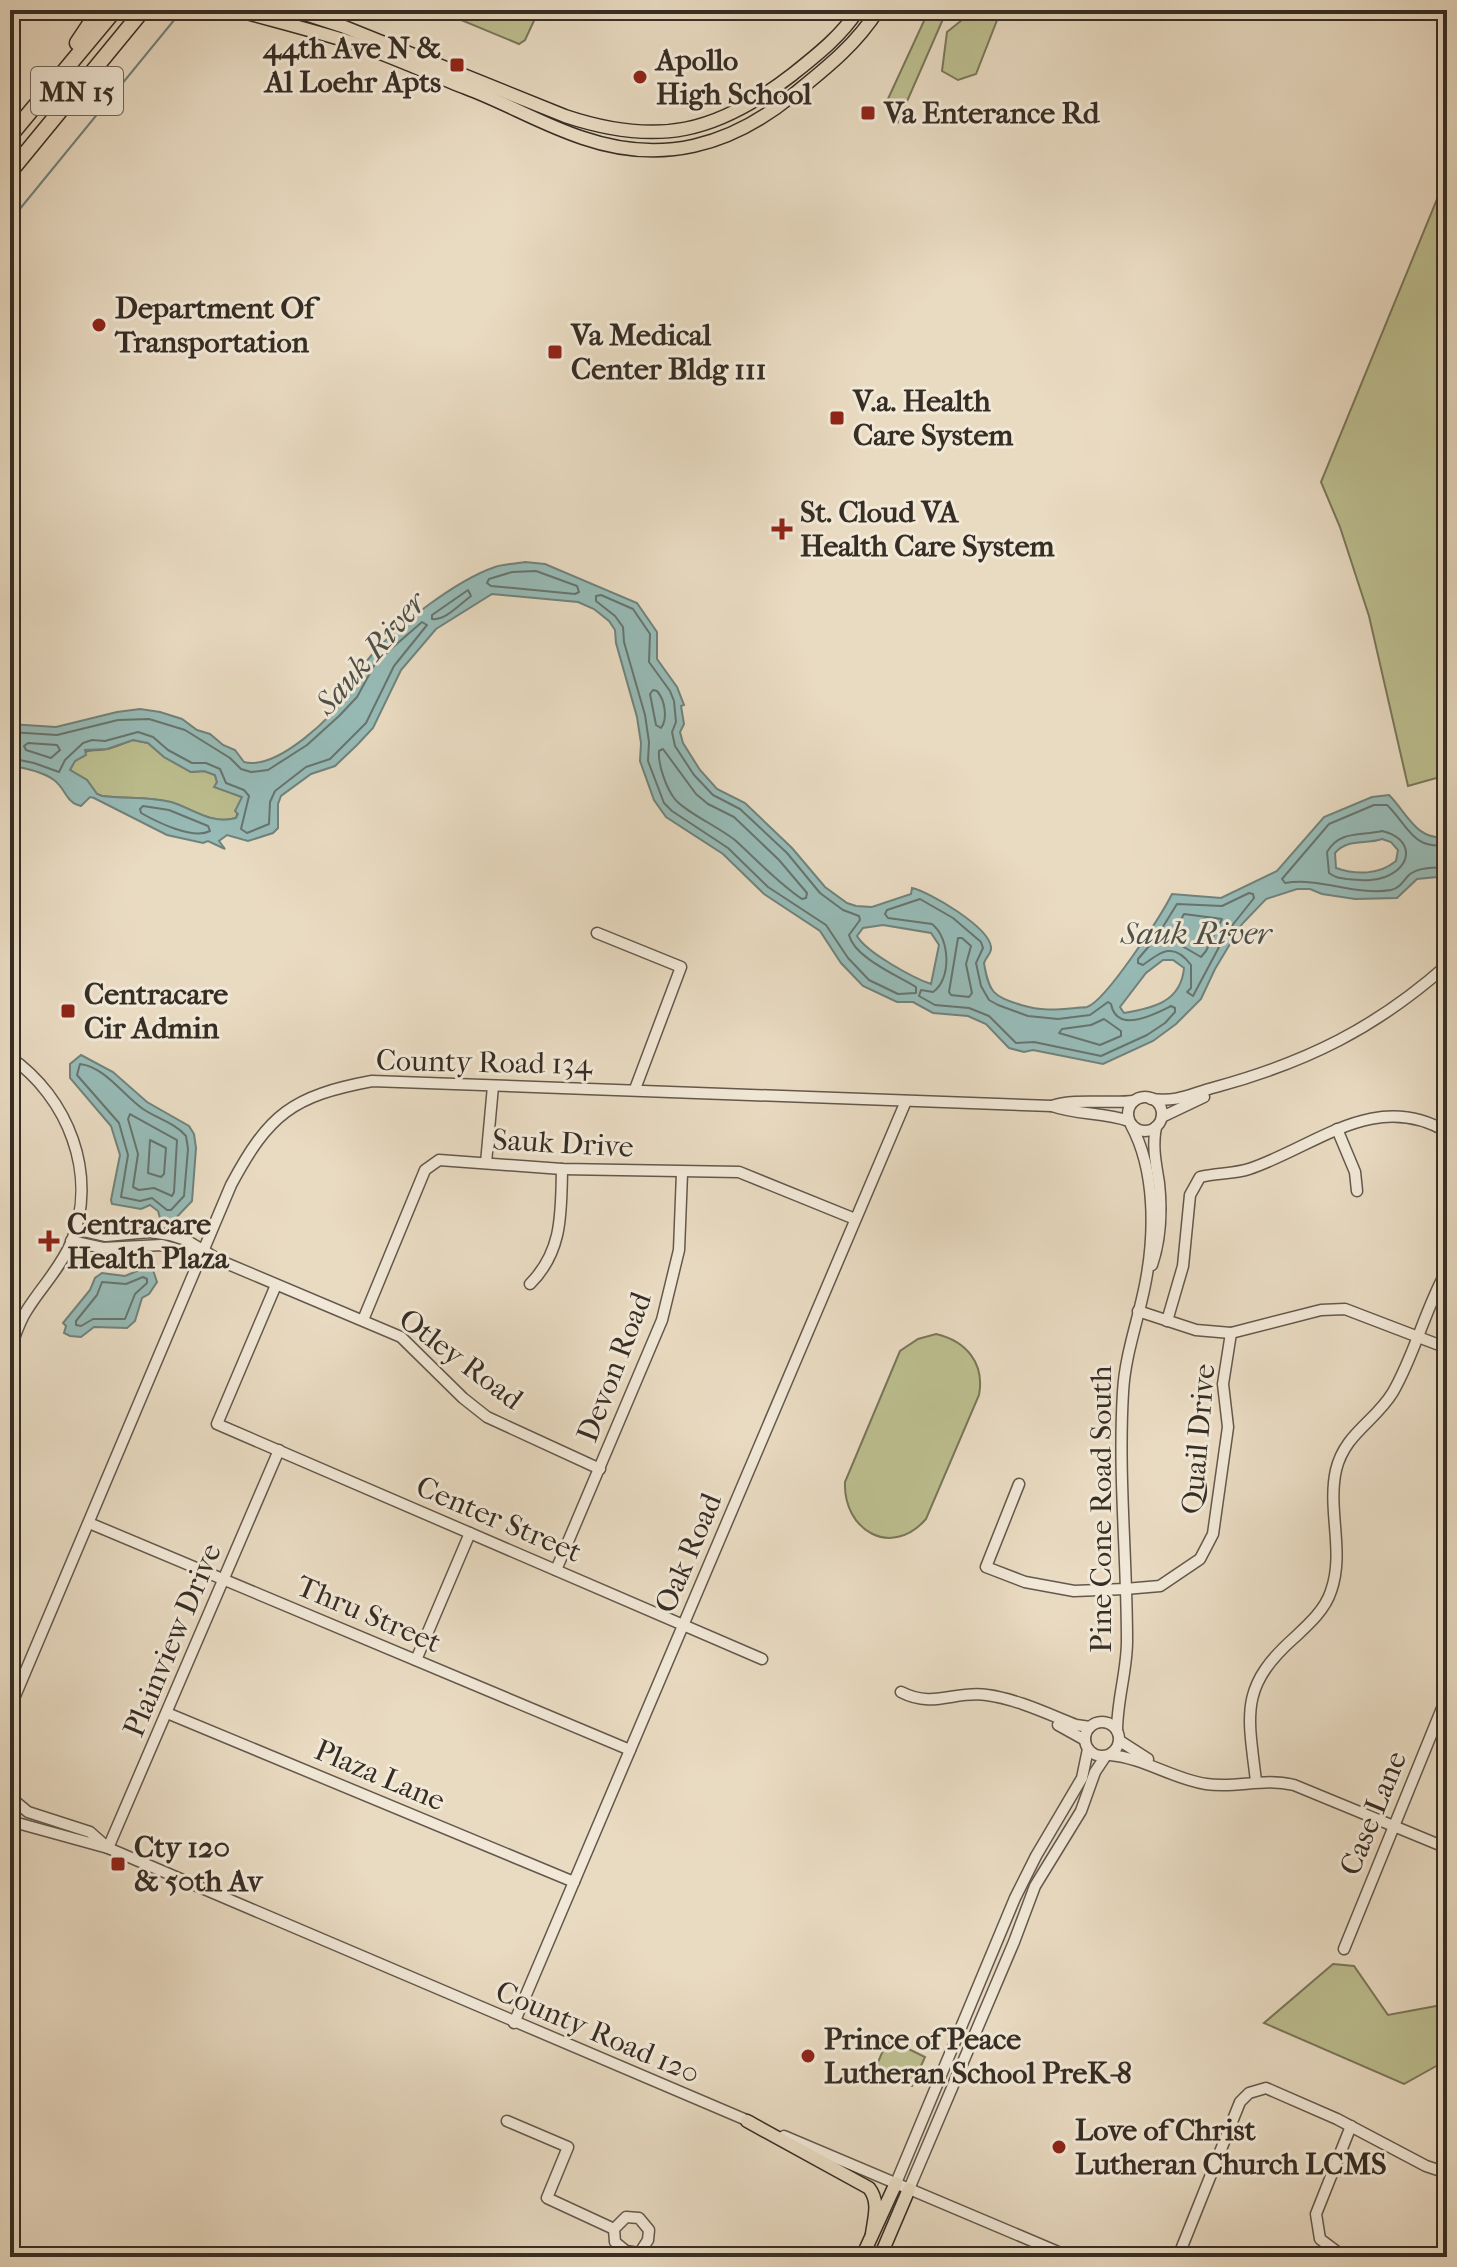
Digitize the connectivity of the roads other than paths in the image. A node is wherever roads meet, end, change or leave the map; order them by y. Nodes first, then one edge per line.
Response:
1 (99, 10) edge
2 (115, 10) edge
3 (143, 10) edge
4 (236, 10) edge
5 (293, 10) edge
6 (858, 10) edge
7 (878, 10) edge
8 (432, 69) junction
9 (10, 136) edge
10 (10, 172) edge
11 (597, 933) dead end
12 (1447, 965) edge
13 (10, 1057) edge
14 (1246, 1079) junction
15 (493, 1086) junction
16 (635, 1089) junction
17 (1151, 1099) junction
18 (906, 1101) junction
19 (1134, 1101) junction
20 (1052, 1106) junction
21 (1159, 1122) junction
22 (1130, 1123) junction
23 (1337, 1129) junction
24 (1447, 1132) edge
25 (486, 1163) junction
26 (562, 1169) junction
27 (682, 1173) junction
28 (1357, 1191) dead end
29 (855, 1219) junction
30 (75, 1229) junction
31 (71, 1241) junction
32 (204, 1252) junction
33 (1447, 1270) edge
34 (530, 1284) dead end
35 (276, 1285) junction
36 (1145, 1285) junction
37 (1138, 1311) junction
38 (363, 1320) junction
39 (1167, 1321) junction
40 (1231, 1333) junction
41 (1417, 1336) junction
42 (1447, 1348) edge
43 (10, 1350) edge
44 (279, 1450) junction
45 (600, 1469) junction
46 (1019, 1484) dead end
47 (89, 1523) junction
48 (470, 1533) junction
49 (556, 1570) junction
50 (224, 1579) junction
51 (1125, 1589) junction
52 (683, 1625) junction
53 (762, 1659) dead end
54 (416, 1660) junction
55 (1122, 1687) junction
56 (901, 1692) dead end
57 (1447, 1696) edge
58 (1017, 1703) junction
59 (12, 1704) edge
60 (167, 1713) junction
61 (1102, 1722) junction
62 (1090, 1727) junction
63 (1118, 1736) junction
64 (10, 1738) edge
65 (1086, 1744) junction
66 (630, 1750) junction
67 (1108, 1756) junction
68 (1174, 1774) junction
69 (1256, 1781) junction
70 (10, 1797) edge
71 (10, 1821) edge
72 (1393, 1826) junction
73 (108, 1848) junction
74 (1447, 1848) edge
75 (574, 1882) junction
76 (1344, 1949) dead end
77 (514, 2023) junction
78 (507, 2121) dead end
79 (747, 2121) junction
80 (1351, 2126) junction
81 (1447, 2173) edge
82 (896, 2183) junction
83 (909, 2189) junction
84 (614, 2229) junction
85 (872, 2234) junction
86 (638, 2255) edge
87 (862, 2257) edge
88 (880, 2257) edge
89 (1070, 2257) edge
90 (1178, 2257) edge
91 (1352, 2257) edge

1 - 9 highway
2 - 9 highway, MN 15
3 - 10 highway, MN 15
4 - 8 main road
5 - 8 main road
6 - 8 main road
7 - 8 main road
11 - 16 street
12 - 14 street
13 - 30 street
14 - 17 street
14 - 21 street
15 - 16 street, County Road 134
15 - 25 street
15 - 32 street, County Road 134
16 - 18 street, County Road 134
17 - 19 street
17 - 21 street
18 - 20 street, County Road 134
18 - 29 street, Oak Road
19 - 20 street, County Road 134
19 - 22 street
20 - 22 street, County Road 134
21 - 22 street
21 - 36 street, Pine Cone Road South
22 - 36 street, Pine Cone Road South
23 - 24 street
23 - 28 street
23 - 39 street
25 - 26 street, Sauk Drive
25 - 38 street, Sauk Drive
26 - 27 street, Sauk Drive
26 - 34 street
27 - 29 street, Sauk Drive
27 - 45 street, Devon Road
29 - 52 street, Oak Road
30 - 31 street
30 - 32 street
31 - 32 street
31 - 43 street
32 - 35 street, Otley Road
32 - 47 street, County Road 134
33 - 41 street
35 - 38 street, Otley Road
35 - 44 street, Center Street
36 - 37 street, Pine Cone Road South
37 - 39 street
37 - 51 street, Pine Cone Road South
38 - 45 street, Otley Road
39 - 40 street
40 - 41 street
40 - 51 street, Quail Drive
41 - 42 street
41 - 69 street
44 - 48 street, Center Street
44 - 50 street, Plainview Drive
45 - 49 street, Devon Road
46 - 51 street, Quail Drive
47 - 50 street, Thru Street
47 - 59 street, County Road 134
48 - 49 street, Center Street
48 - 54 street
49 - 52 street, Center Street
50 - 54 street, Thru Street
50 - 60 street, Plainview Drive
51 - 55 street, Pine Cone Road South
52 - 53 street, Center Street
52 - 66 street, Oak Road
54 - 66 street, Thru Street
55 - 61 street, Pine Cone Road South
55 - 63 street, Pine Cone Road South
56 - 58 street
57 - 72 street, Case Lane
58 - 62 street
58 - 65 street
59 - 64 street, County Road 134
60 - 73 street, Plainview Drive
60 - 75 street, Plaza Lane
61 - 62 street
61 - 63 street
62 - 65 street
63 - 67 street
63 - 68 street
65 - 67 street
65 - 82 street
66 - 75 street, Oak Road
67 - 68 street
67 - 83 street
68 - 69 street
69 - 72 street
70 - 73 street, County Road 120
71 - 73 street, County Road 120
72 - 74 street
72 - 76 street, Case Lane
73 - 77 street, County Road 120
75 - 77 street, Oak Road
77 - 79 street, County Road 120
78 - 84 street
79 - 82 street, County Road 120
79 - 85 main road
80 - 81 street
80 - 90 street
80 - 91 street
82 - 83 street, County Road 120
82 - 85 main road
83 - 88 main road
83 - 89 street, County Road 120
84 - 86 street
84 - 86 street
85 - 87 main road

